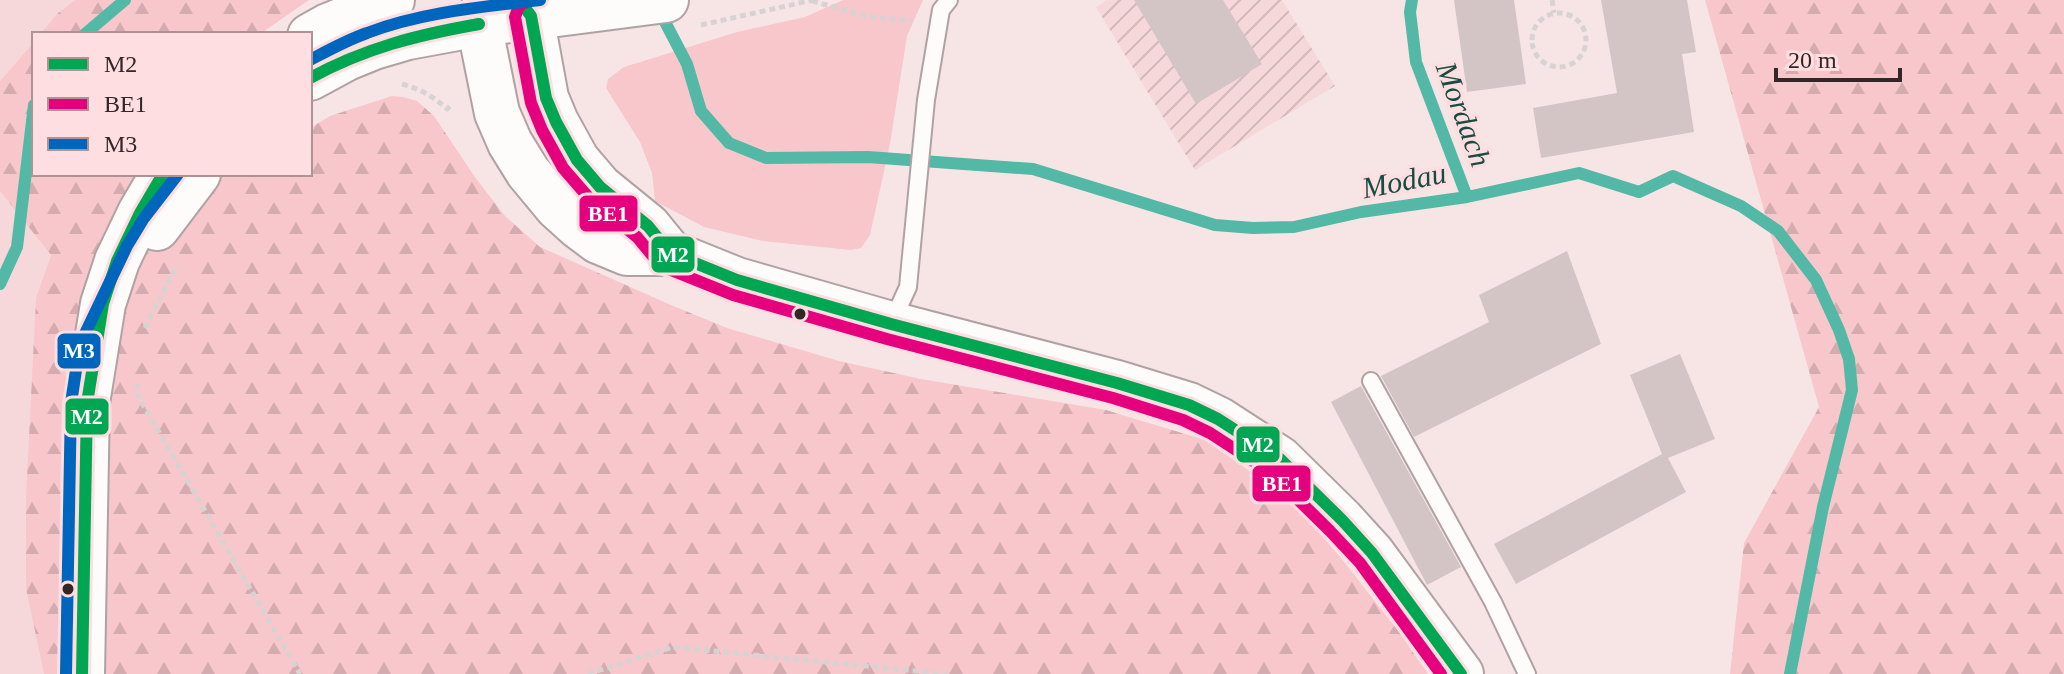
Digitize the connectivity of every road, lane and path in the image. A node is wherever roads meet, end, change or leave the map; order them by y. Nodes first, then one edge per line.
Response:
1 (392, 0) edge
2 (666, 0) edge
3 (812, 0) edge
4 (949, 0) edge
5 (1552, 0) edge
6 (525, 8) edge
7 (483, 12) edge
8 (1554, 13) junction
9 (940, 19) junction
10 (708, 24) dead end
11 (312, 35) edge
12 (312, 77) edge
13 (162, 176) edge
14 (196, 176) edge
15 (670, 253) junction
16 (177, 265) dead end
17 (899, 306) junction
18 (141, 335) dead end
19 (96, 348) junction
20 (136, 380) dead end
21 (1371, 381) dead end
22 (82, 674) edge
23 (300, 674) edge
24 (588, 674) edge
25 (947, 674) edge
26 (1461, 674) edge
27 (1527, 674) edge

1 - 11 street
2 - 6 street
3 - 9 path
3 - 10 path
4 - 9 lane
5 - 8 path
6 - 7 street
6 - 15 street
7 - 12 street
7 - 15 street
8 - 8 path
9 - 17 lane
13 - 19 street
14 - 19 street
15 - 17 street
16 - 18 path
17 - 26 street
19 - 22 street
20 - 23 path
21 - 27 lane
24 - 25 path

